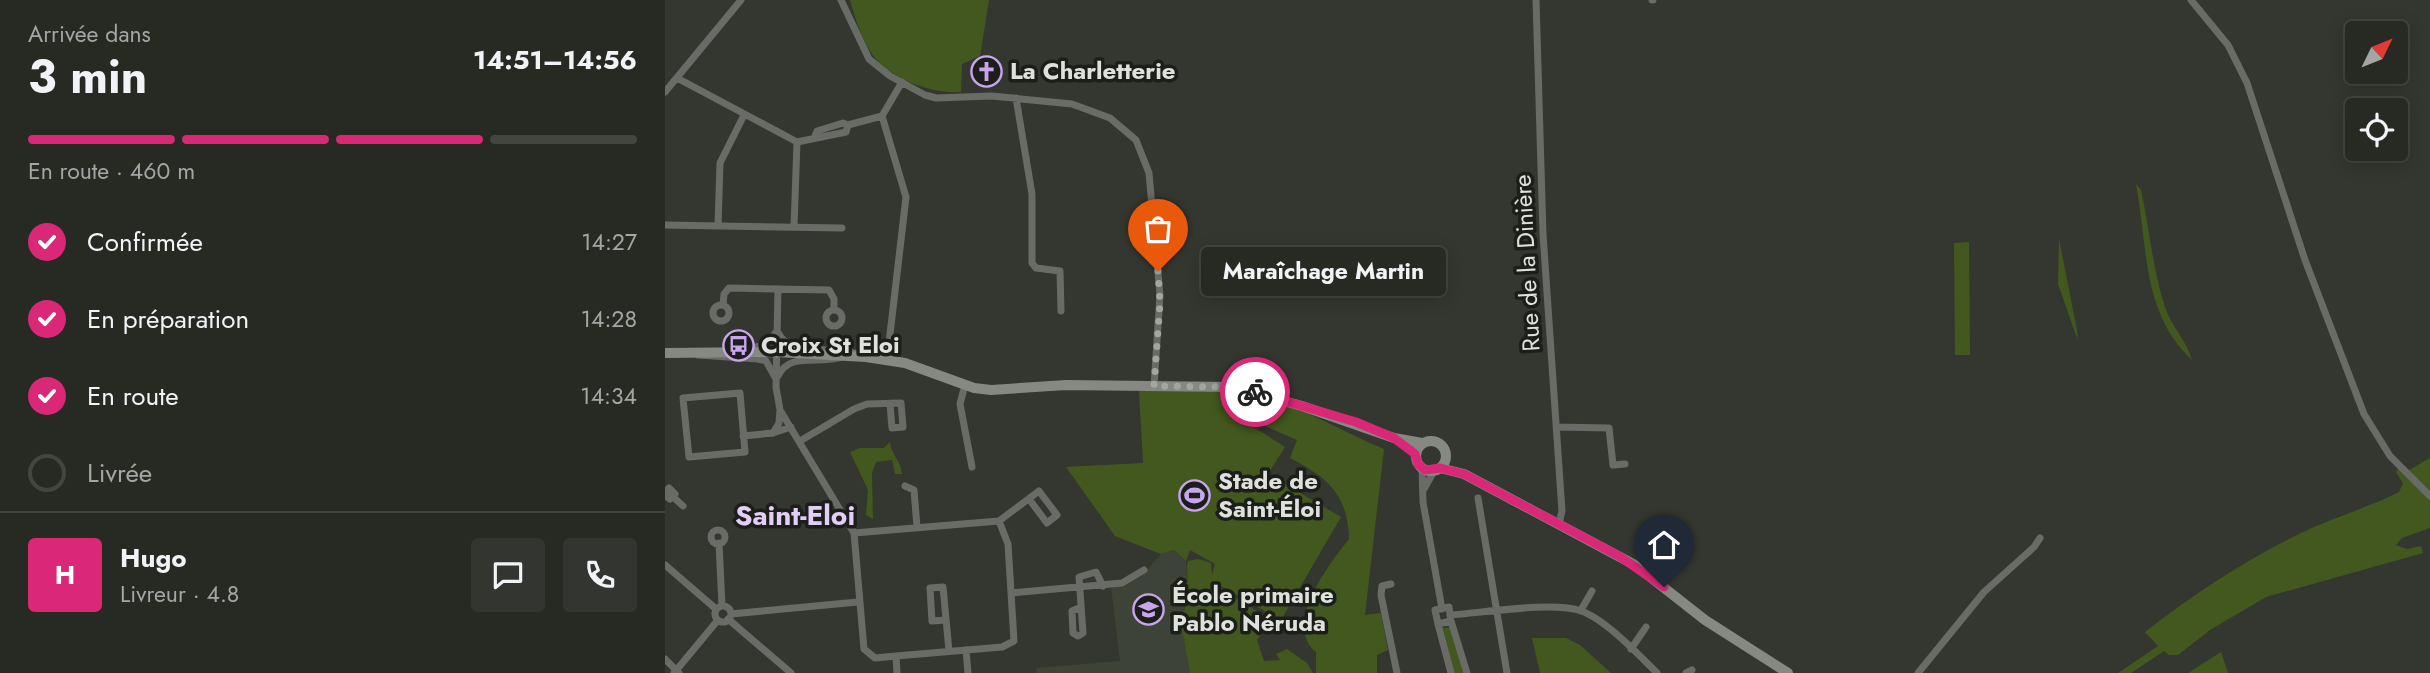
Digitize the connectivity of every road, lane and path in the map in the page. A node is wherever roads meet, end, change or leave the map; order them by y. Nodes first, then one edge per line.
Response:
1 (741, 0) edge
2 (841, 0) edge
3 (1536, 0) edge
4 (2191, 0) edge
5 (677, 78) junction
6 (902, 82) junction
7 (665, 92) edge
8 (1016, 99) junction
9 (744, 115) junction
10 (882, 116) junction
11 (797, 142) junction
12 (665, 225) edge
13 (718, 226) junction
14 (794, 227) junction
15 (842, 228) dead end
16 (778, 289) junction
17 (723, 305) dead end
18 (834, 310) dead end
19 (1061, 311) dead end
20 (777, 330) junction
21 (777, 352) junction
22 (665, 353) edge
23 (689, 353) junction
24 (744, 353) junction
25 (845, 356) junction
26 (866, 357) junction
27 (887, 359) junction
28 (776, 380) junction
29 (965, 385) junction
30 (1154, 386) junction
31 (890, 404) dead end
32 (780, 410) junction
33 (791, 427) junction
34 (1556, 427) junction
35 (772, 433) junction
36 (743, 436) junction
37 (1394, 438) junction
38 (800, 441) junction
39 (1422, 443) junction
40 (1415, 454) junction
41 (1446, 456) junction
42 (1625, 464) dead end
43 (972, 467) dead end
44 (1422, 468) junction
45 (1437, 469) junction
46 (1464, 474) junction
47 (905, 486) dead end
48 (667, 493) edge
49 (1422, 493) junction
50 (2430, 496) edge
51 (1478, 498) dead end
52 (1029, 499) junction
53 (683, 506) dead end
54 (999, 521) junction
55 (1559, 524) junction
56 (706, 526) dead end
57 (918, 527) junction
58 (853, 533) junction
59 (2040, 538) dead end
60 (665, 565) edge
61 (1144, 570) dead end
62 (1391, 584) dead end
63 (1103, 586) junction
64 (1080, 587) junction
65 (1592, 591) dead end
66 (1011, 593) junction
67 (858, 602) junction
68 (1081, 607) dead end
69 (719, 608) junction
70 (1442, 609) junction
71 (1580, 610) junction
72 (1497, 612) junction
73 (729, 617) junction
74 (1451, 618) junction
75 (718, 620) junction
76 (946, 620) junction
77 (1438, 624) junction
78 (1646, 627) dead end
79 (1631, 649) junction
80 (966, 650) junction
81 (949, 651) junction
82 (896, 656) junction
83 (665, 659) edge
84 (676, 672) edge
85 (791, 673) edge
86 (897, 673) edge
87 (968, 673) edge
88 (1397, 673) edge
89 (1451, 673) edge
90 (1467, 673) edge
91 (1507, 673) edge
92 (1657, 673) edge
93 (1788, 673) edge
94 (1918, 673) edge

1 - 5 street
2 - 6 street
3 - 34 street, Rue de la Dinière
4 - 50 street
5 - 7 street
5 - 9 street
6 - 8 street
6 - 10 street
8 - 19 street
8 - 30 street
9 - 11 street
9 - 13 street
10 - 11 street
10 - 27 street
11 - 14 street
12 - 13 street
13 - 14 street
14 - 15 street
16 - 17 street
16 - 18 street
16 - 20 street
20 - 21 street
20 - 24 street
20 - 26 street
21 - 24 main road
21 - 25 main road
21 - 28 street
22 - 23 main road
23 - 24 main road
23 - 28 street
25 - 26 main road
25 - 28 street
26 - 27 main road
27 - 29 main road
28 - 32 street
29 - 30 main road
29 - 43 street
30 - 37 main road
31 - 38 street
32 - 33 street
32 - 35 street
33 - 35 street
33 - 38 street
34 - 42 street
34 - 55 street, Rue de la Dinière
35 - 36 street
36 - 36 street
37 - 39 main road
37 - 40 main road
38 - 58 street
39 - 40 main road
39 - 41 main road
40 - 44 main road
41 - 45 main road
41 - 46 main road
44 - 45 main road
44 - 49 street
45 - 46 main road
45 - 49 street
46 - 55 main road
47 - 57 street
48 - 53 street
49 - 70 street
51 - 72 street
52 - 52 street
52 - 54 street
54 - 57 street
54 - 66 street
55 - 93 main road
56 - 69 street
57 - 58 street
58 - 67 street
59 - 94 street
60 - 69 street
61 - 63 street
62 - 88 street
63 - 64 street
63 - 64 street
64 - 66 street
64 - 68 street
65 - 71 street
66 - 80 street
67 - 73 street
67 - 82 street
69 - 73 street
69 - 75 street
70 - 74 street
70 - 77 street
71 - 72 street
71 - 79 street
72 - 74 street
72 - 91 street
73 - 75 street
73 - 85 street
74 - 77 street
74 - 90 street
75 - 84 street
76 - 76 street
76 - 81 street
77 - 89 street
78 - 79 street
79 - 92 street
80 - 81 street
80 - 87 street
81 - 82 street
82 - 86 street
83 - 84 street

